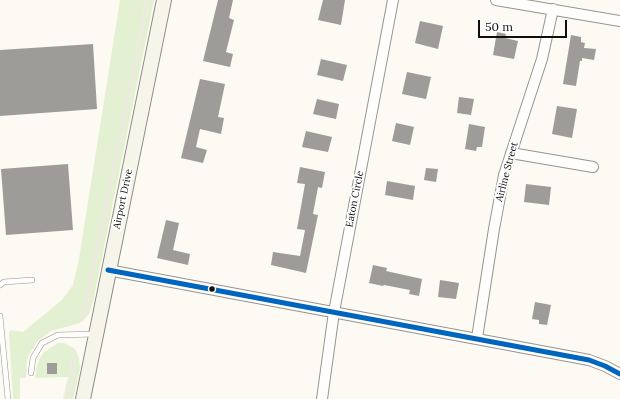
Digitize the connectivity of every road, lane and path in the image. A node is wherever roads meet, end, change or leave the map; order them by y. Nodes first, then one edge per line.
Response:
1 (164, 0) edge
2 (393, 0) edge
3 (496, 0) edge
4 (553, 9) junction
5 (620, 21) edge
6 (511, 153) junction
7 (593, 167) dead end
8 (108, 270) junction
9 (32, 280) dead end
10 (0, 285) edge
11 (334, 312) junction
12 (0, 316) edge
13 (96, 334) junction
14 (477, 338) junction
15 (31, 374) dead end
16 (620, 374) edge
17 (8, 399) edge
18 (83, 399) edge
19 (322, 399) edge

1 - 8 street, Airport Drive
2 - 11 street, Eaton Circle
3 - 4 street
4 - 5 street
4 - 6 street, Airline Street
6 - 7 street
6 - 14 street, Airline Street
8 - 11 street
8 - 13 street, Airport Drive
9 - 10 lane
11 - 14 street
11 - 19 street, Eaton Circle
12 - 17 lane
13 - 15 lane
13 - 18 street, Airport Drive
14 - 16 street

